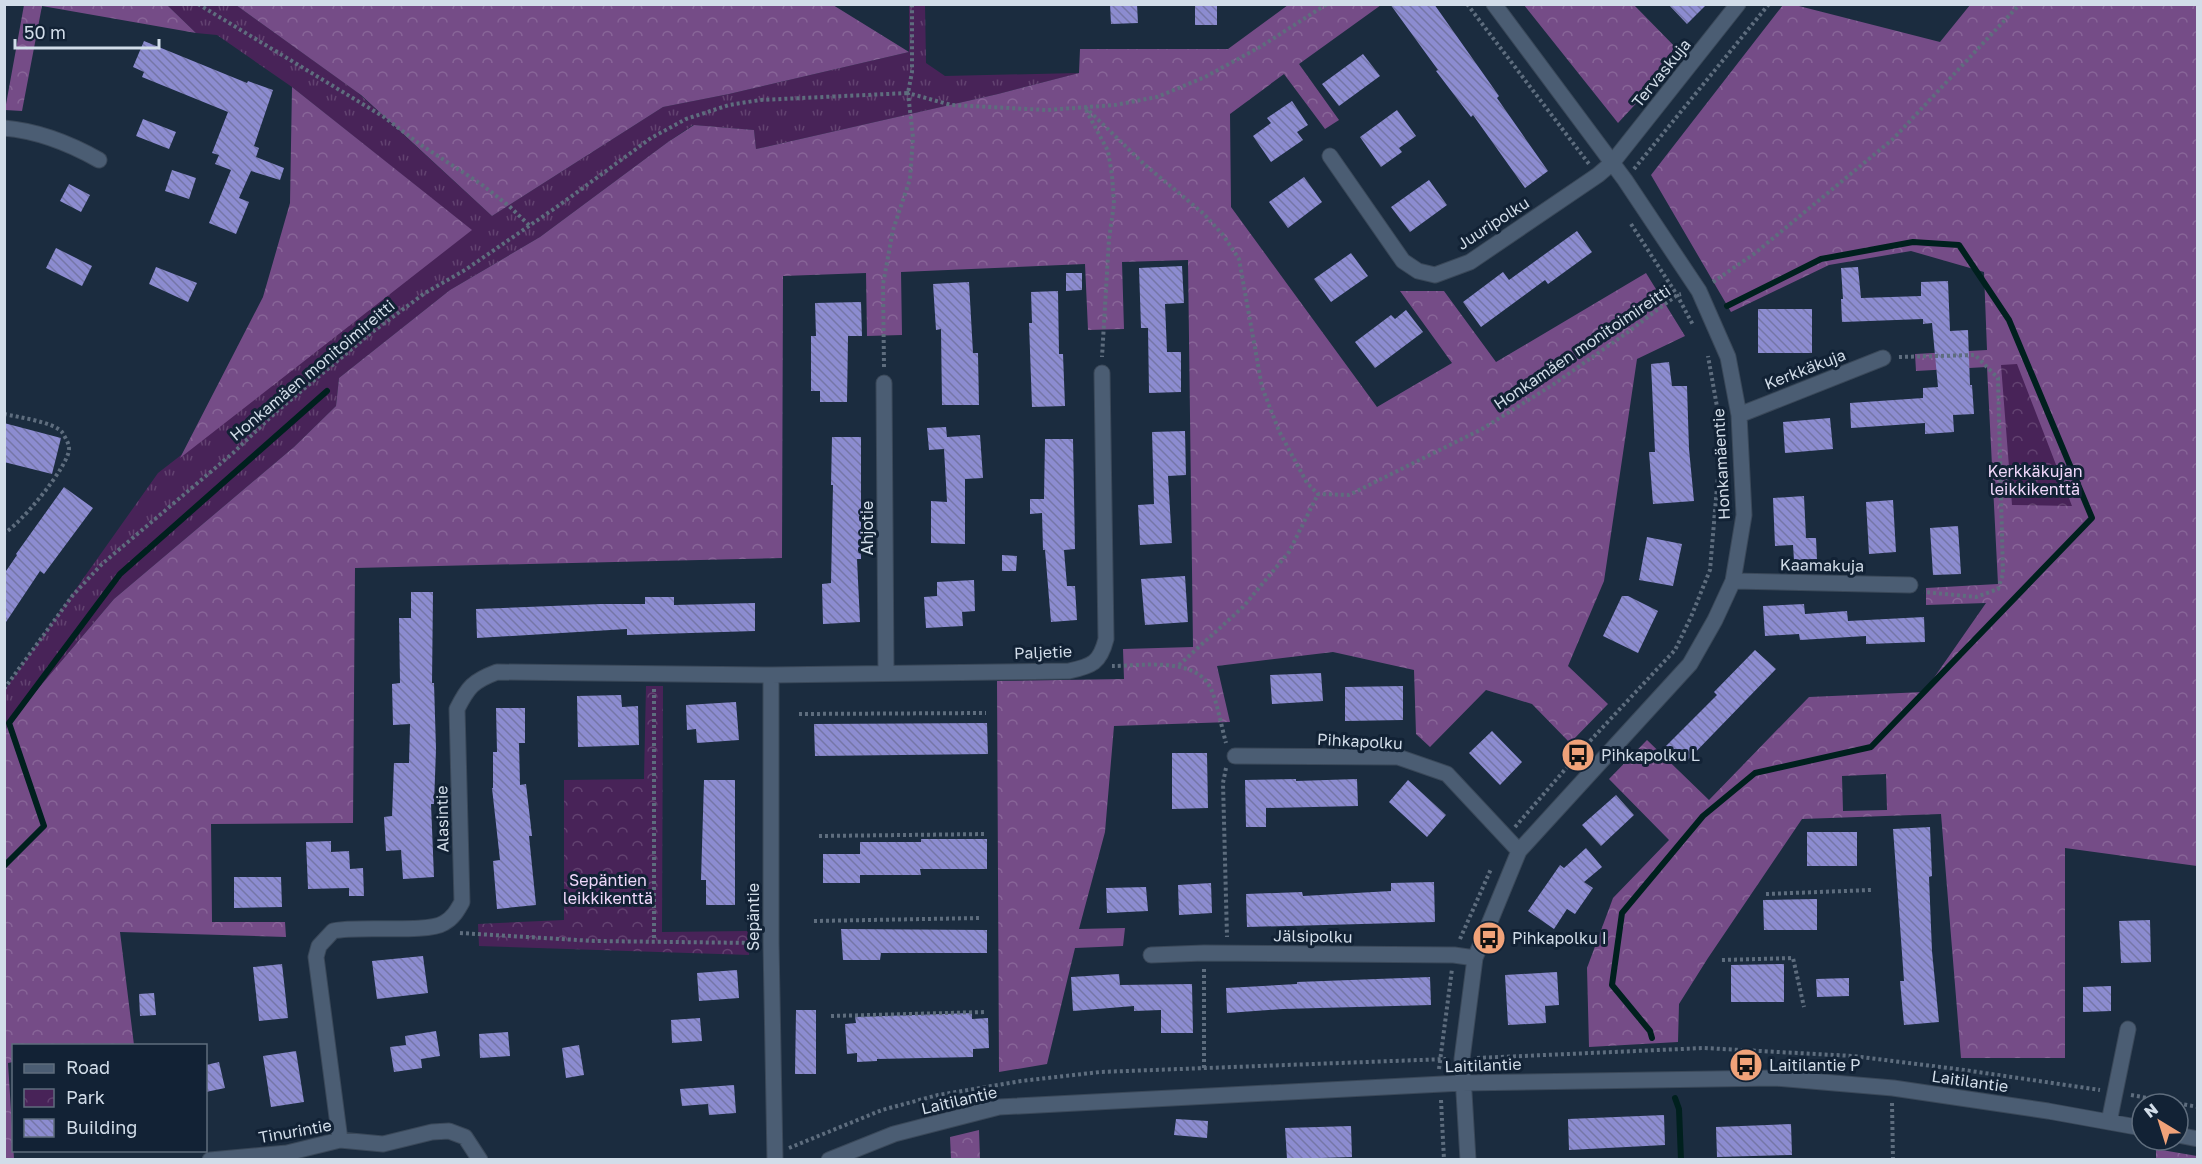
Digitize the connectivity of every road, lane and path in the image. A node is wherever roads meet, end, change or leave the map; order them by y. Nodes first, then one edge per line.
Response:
1 (198, 4) edge
2 (912, 4) edge
3 (1327, 4) edge
4 (1467, 4) edge
5 (1494, 4) edge
6 (1738, 4) edge
7 (1769, 4) edge
8 (2020, 4) edge
9 (908, 93) junction
10 (1085, 107) junction
11 (4, 128) edge
12 (1330, 156) dead end
13 (99, 160) dead end
14 (1612, 163) junction
15 (1598, 175) junction
16 (1625, 180) junction
17 (1630, 221) dead end
18 (530, 226) junction
19 (1699, 291) junction
20 (1677, 295) junction
21 (1697, 331) dead end
22 (1707, 349) dead end
23 (1883, 358) joint
24 (1102, 373) joint
25 (884, 383) joint
26 (4, 414) edge
27 (1739, 415) junction
28 (1318, 494) junction
29 (4, 533) edge
30 (1733, 581) junction
31 (1910, 585) joint
32 (1090, 666) junction
33 (1178, 666) junction
34 (886, 672) junction
35 (654, 674) junction
36 (771, 675) junction
37 (4, 689) edge
38 (986, 713) dead end
39 (799, 714) dead end
40 (1235, 756) junction
41 (987, 834) dead end
42 (819, 836) dead end
43 (1506, 837) junction
44 (1519, 851) junction
45 (1492, 867) dead end
46 (1871, 890) dead end
47 (1766, 894) dead end
48 (981, 918) dead end
49 (814, 921) dead end
50 (442, 925) junction
51 (654, 941) junction
52 (771, 943) junction
53 (1204, 953) junction
54 (1227, 953) junction
55 (1151, 955) dead end
56 (1454, 955) junction
57 (1475, 958) junction
58 (1722, 960) dead end
59 (1804, 1007) dead end
60 (986, 1012) dead end
61 (831, 1016) dead end
62 (2128, 1029) dead end
63 (1899, 1063) dead end
64 (1204, 1068) dead end
65 (1462, 1083) junction
66 (1440, 1084) junction
67 (1893, 1088) junction
68 (2109, 1122) junction
69 (2130, 1126) edge
70 (340, 1140) junction
71 (210, 1160) edge
72 (480, 1160) edge
73 (775, 1160) edge
74 (829, 1160) edge
75 (1444, 1160) edge
76 (1468, 1160) edge
77 (1893, 1160) edge

1 - 18 path
2 - 9 path
3 - 10 path, Honkamäen monitoimireitti
4 - 15 path
5 - 14 street, Honkamäentie
6 - 14 street, Tervaskuja
7 - 16 path
8 - 19 path, Honkamäen monitoimireitti
9 - 10 path, Honkamäen monitoimireitti
9 - 18 path, Honkamäen monitoimireitti
9 - 25 path
10 - 24 path
10 - 28 path
11 - 13 street
12 - 15 street, Juuripolku
14 - 15 street, Juuripolku
14 - 16 street, Honkamäentie
16 - 19 street, Honkamäentie
17 - 20 path
18 - 37 path, Honkamäen monitoimireitti
19 - 20 path, Honkamäen monitoimireitti
19 - 27 street, Honkamäentie
20 - 21 path
20 - 28 path, Honkamäen monitoimireitti
22 - 43 path
23 - 27 street, Kerkkäkuja
23 - 31 path
24 - 32 street, Paljetie
25 - 34 street, Ahjotie
26 - 29 path
27 - 30 street, Honkamäentie
28 - 33 path
30 - 31 street, Kaamakuja
30 - 44 street, Honkamäentie
32 - 33 path
32 - 34 street, Paljetie
33 - 40 path
34 - 36 street, Paljetie
35 - 36 street, Alasintie
35 - 50 street, Alasintie
35 - 51 path
36 - 52 street, Sepäntie
38 - 39 path
40 - 43 street, Pihkapolku
40 - 54 path
41 - 42 path
43 - 44 street, Pihkapolku
44 - 57 street, Honkamäentie
45 - 56 path
46 - 47 path
48 - 49 path
50 - 51 path
50 - 70 street
51 - 52 path
52 - 73 street, Sepäntie
53 - 54 street, Jälsipolku
53 - 55 street, Jälsipolku
53 - 64 path
54 - 56 street, Jälsipolku
56 - 57 street, Jälsipolku
56 - 66 path
57 - 65 street, Honkamäentie
58 - 59 path
60 - 61 path
62 - 68 street
63 - 67 path
65 - 66 street, Laitilantie
65 - 67 street, Laitilantie
65 - 76 street, Honkamäentie
66 - 74 street, Laitilantie
66 - 75 path
67 - 68 street, Laitilantie
67 - 77 path
68 - 69 street, Laitilantie
70 - 71 street, Tinurintie
70 - 72 street, Tinurintie

